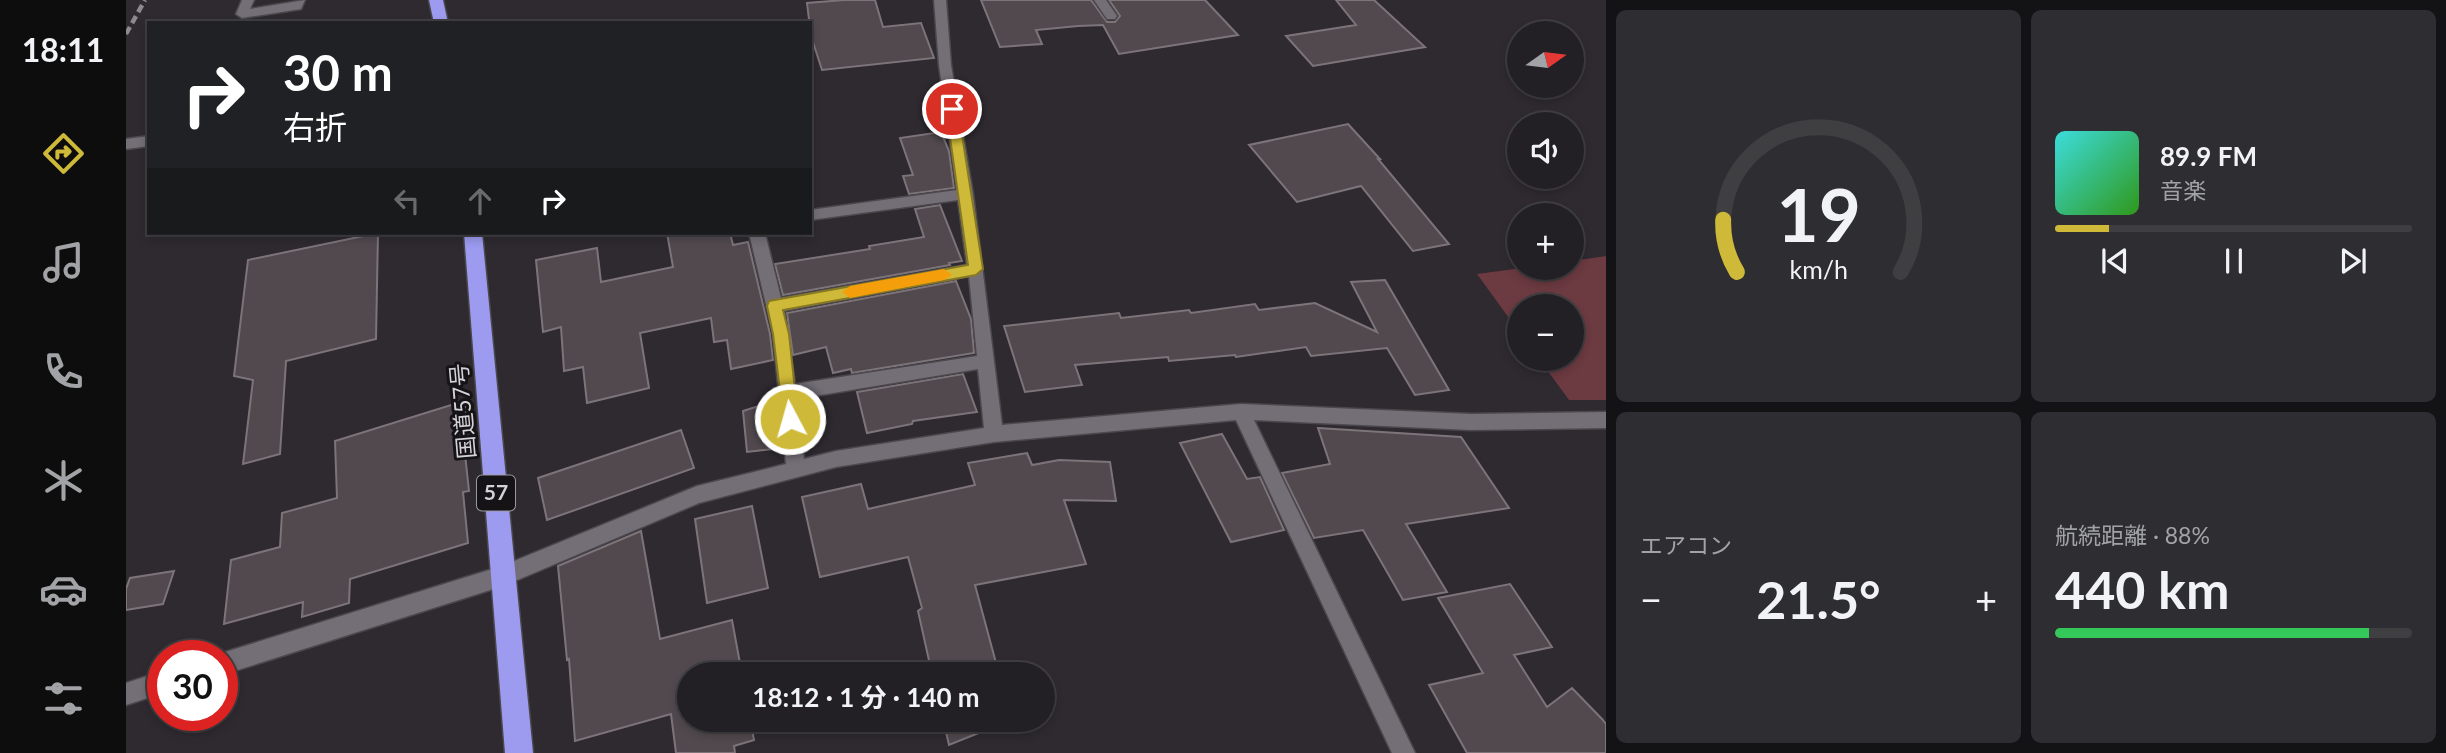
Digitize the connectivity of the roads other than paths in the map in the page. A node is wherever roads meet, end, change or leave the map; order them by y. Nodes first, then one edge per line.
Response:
1 (248, 0) edge
2 (299, 0) edge
3 (436, 0) edge
4 (940, 0) edge
5 (1100, 0) edge
6 (1111, 16) dead end
7 (240, 19) edge
8 (441, 21) edge
9 (147, 141) edge
10 (126, 144) edge
11 (966, 194) junction
12 (812, 215) edge
13 (473, 235) edge
14 (757, 235) edge
15 (976, 269) junction
16 (774, 306) junction
17 (987, 361) junction
18 (787, 393) junction
19 (1241, 412) junction
20 (1606, 419) edge
21 (994, 434) junction
22 (796, 469) junction
23 (503, 576) junction
24 (238, 659) edge
25 (147, 687) edge
26 (126, 694) edge
27 (519, 753) edge
28 (1404, 753) edge

1 - 7 street
2 - 7 street
3 - 8 highway
4 - 11 street
5 - 6 street
9 - 10 street
11 - 12 street
11 - 15 street
13 - 23 highway, 国道57号 / 57
14 - 16 street
15 - 16 street
15 - 17 street
16 - 18 street
17 - 18 street
17 - 21 street
18 - 22 street
19 - 20 street
19 - 21 street
19 - 28 street
21 - 22 street
22 - 23 street
23 - 24 street
23 - 27 highway, 国道57号 / 57
25 - 26 street

